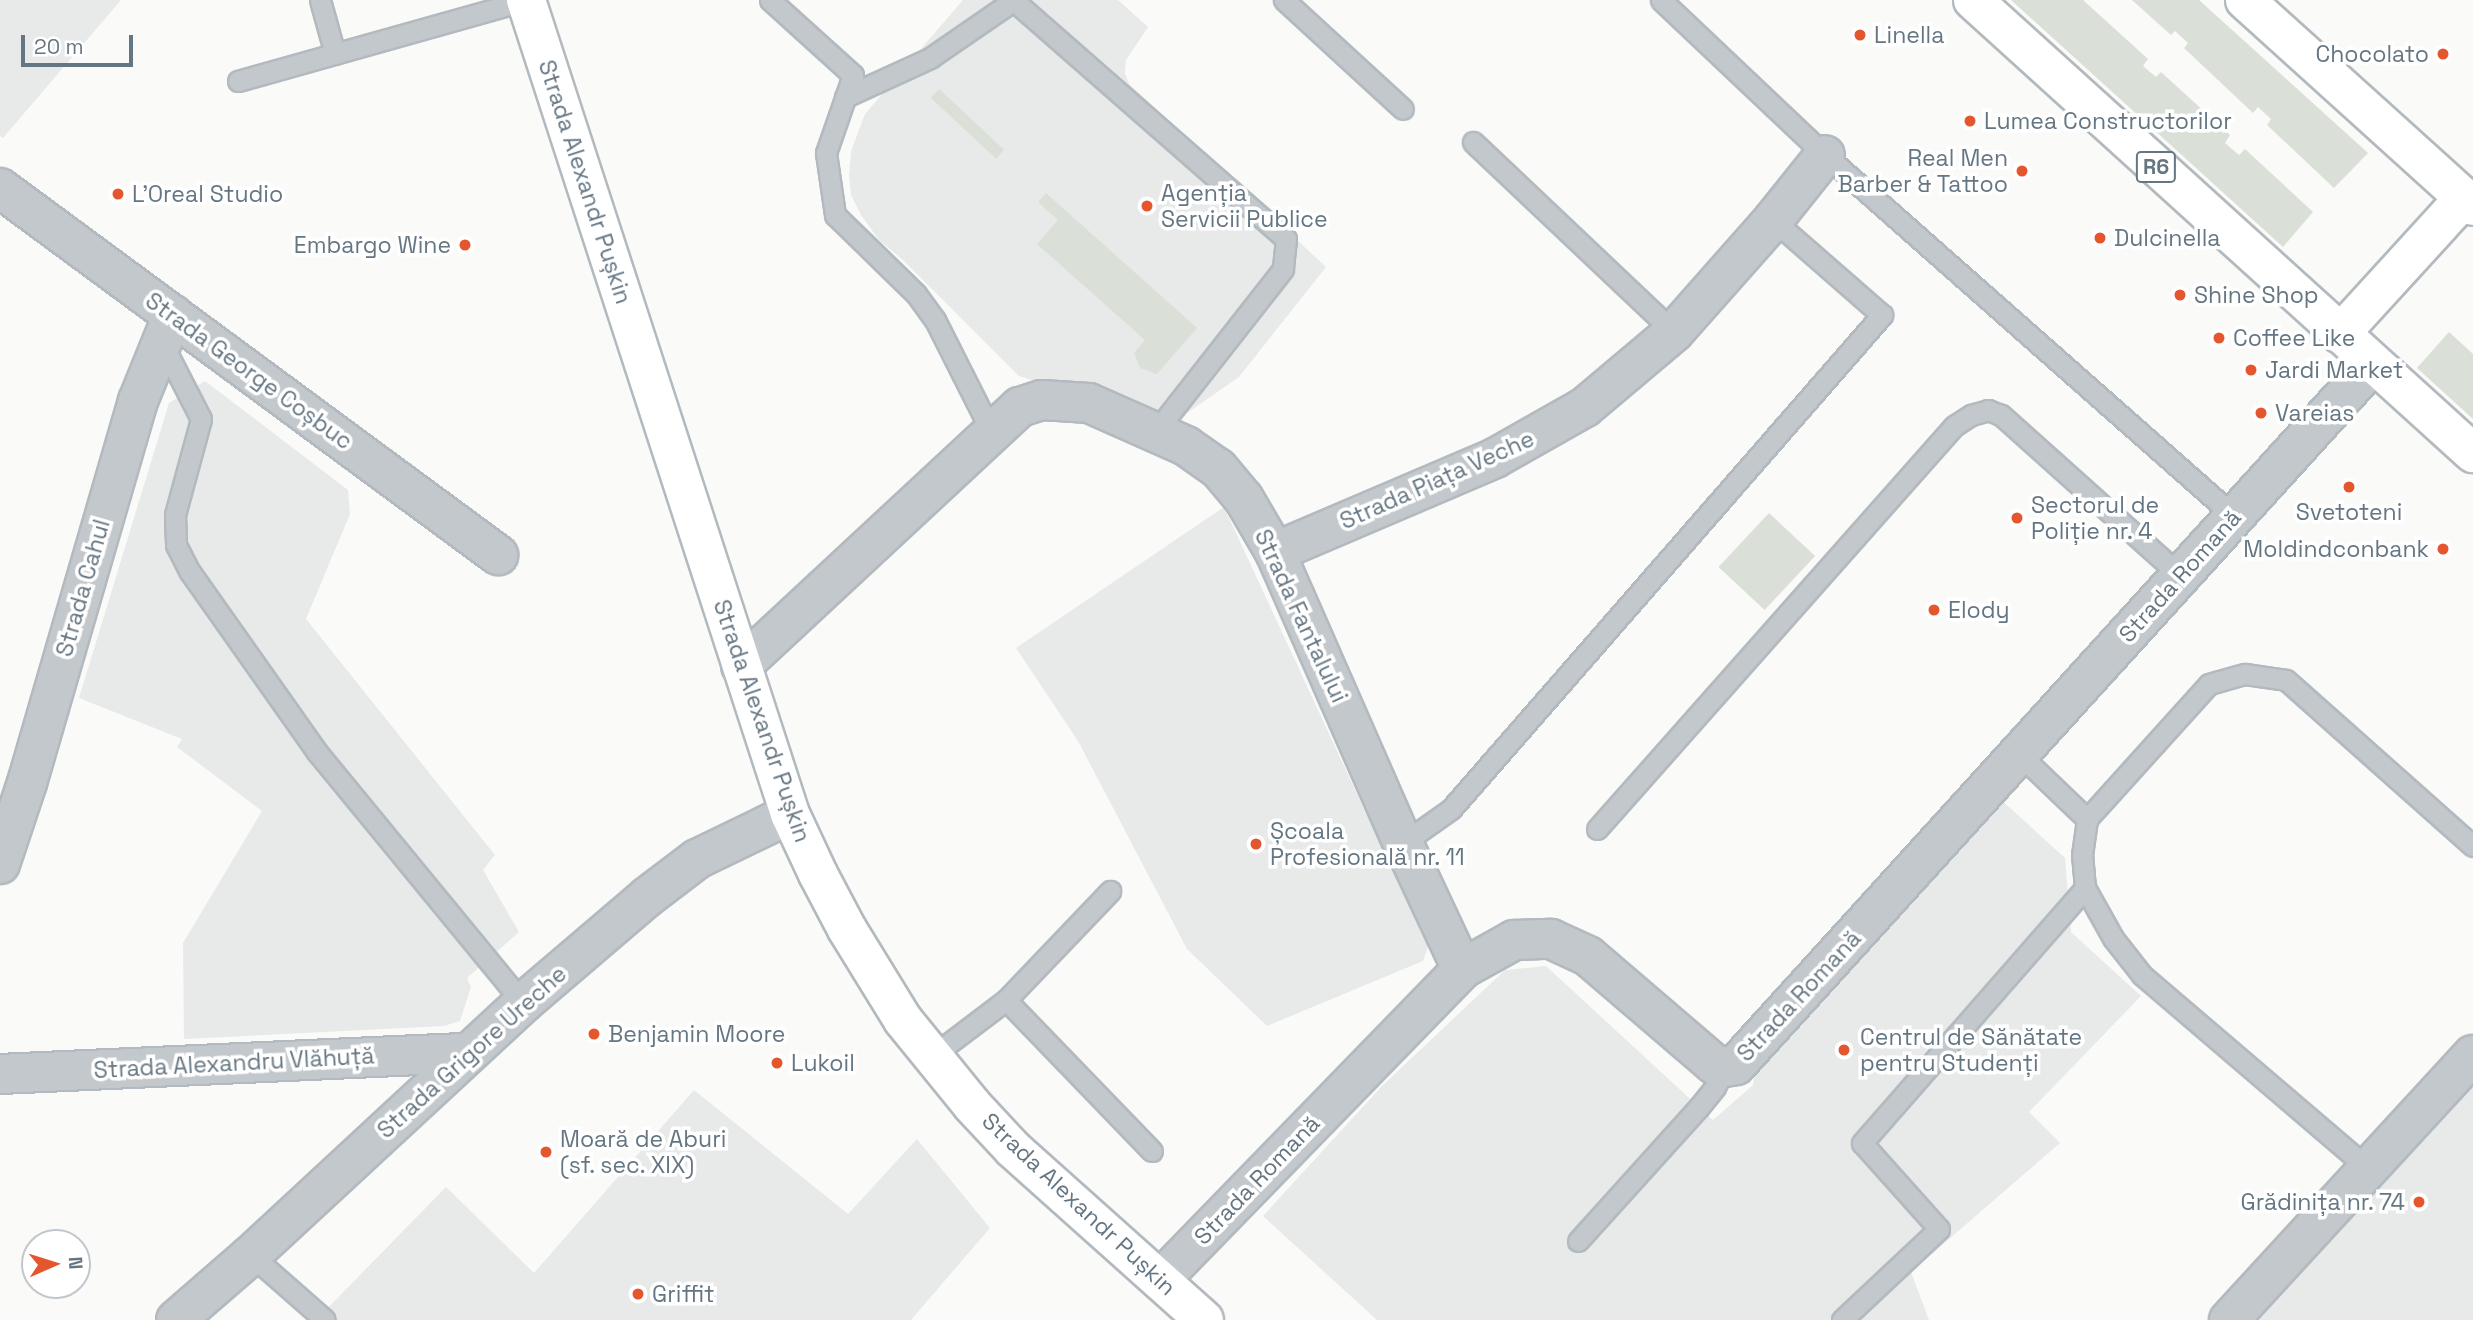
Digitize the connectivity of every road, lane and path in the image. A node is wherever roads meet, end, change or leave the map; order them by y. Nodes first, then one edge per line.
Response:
1 (320, 0) edge
2 (526, 0) edge
3 (770, 0) edge
4 (1014, 0) edge
5 (1284, 0) edge
6 (1661, 0) edge
7 (1973, 0) edge
8 (2245, 0) edge
9 (335, 54) junction
10 (238, 80) dead end
11 (845, 97) junction
12 (1403, 109) dead end
13 (1473, 142) dead end
14 (1825, 155) junction
15 (2470, 197) edge
16 (4, 198) edge
17 (1773, 220) junction
18 (167, 329) junction
19 (1674, 331) junction
20 (2340, 334) junction
21 (2373, 364) junction
22 (991, 431) junction
23 (1155, 432) junction
24 (2473, 453) edge
25 (2234, 516) junction
26 (1275, 552) junction
27 (498, 555) dead end
28 (2180, 575) junction
29 (741, 666) junction
30 (2020, 755) junction
31 (790, 814) junction
32 (2087, 819) junction
33 (1597, 829) dead end
34 (1403, 843) junction
35 (2473, 846) edge
36 (2, 849) edge
37 (2085, 887) junction
38 (1110, 891) dead end
39 (1462, 969) junction
40 (1006, 1000) junction
41 (523, 1003) junction
42 (468, 1053) junction
43 (2473, 1055) edge
44 (932, 1056) junction
45 (1725, 1067) junction
46 (0, 1074) edge
47 (1152, 1151) dead end
48 (2369, 1170) junction
49 (1578, 1241) dead end
50 (251, 1255) junction
51 (1160, 1280) junction
52 (176, 1320) edge
53 (325, 1320) edge
54 (1205, 1320) edge
55 (1842, 1320) edge
56 (2229, 1320) edge

1 - 9 lane
2 - 9 lane
2 - 29 main road, Strada Alexandr Pușkin
3 - 11 lane
4 - 11 lane
4 - 23 lane
5 - 12 lane
6 - 14 lane
7 - 20 main road, R6
8 - 15 main road
9 - 10 lane
11 - 22 lane
13 - 19 lane
14 - 17 street, Strada Piața Veche
14 - 25 lane
15 - 20 main road
16 - 18 street, Strada George Coșbuc
17 - 19 street, Strada Piața Veche
17 - 34 lane
18 - 27 street, Strada George Coșbuc
18 - 36 street, Strada Cahul
18 - 41 lane
19 - 26 street, Strada Piața Veche
20 - 21 main road, R6
21 - 24 main road, R6
21 - 25 street, Strada Romană
22 - 23 street, Strada Fantalului
22 - 29 street, Strada Fantalului
23 - 26 street, Strada Fantalului
25 - 28 street, Strada Romană
26 - 34 street, Strada Fantalului
28 - 30 street, Strada Romană
28 - 33 lane
29 - 31 main road, Strada Alexandr Pușkin
30 - 32 lane
30 - 45 street, Strada Romană
31 - 41 street, Strada Grigore Ureche
31 - 44 main road, Strada Alexandr Pușkin
32 - 35 lane
32 - 37 lane
34 - 39 street, Strada Fantalului
37 - 48 lane
37 - 55 lane
38 - 40 lane
39 - 45 street, Strada Romană
39 - 51 street, Strada Romană
40 - 44 lane
40 - 47 lane
41 - 42 street, Strada Grigore Ureche
42 - 46 street, Strada Alexandru Vlăhuță
42 - 50 street, Strada Grigore Ureche
43 - 48 street
44 - 51 main road, Strada Alexandr Pușkin
45 - 49 lane
48 - 56 street
50 - 52 street, Strada Grigore Ureche
50 - 53 lane
51 - 54 main road, Strada Alexandr Pușkin

